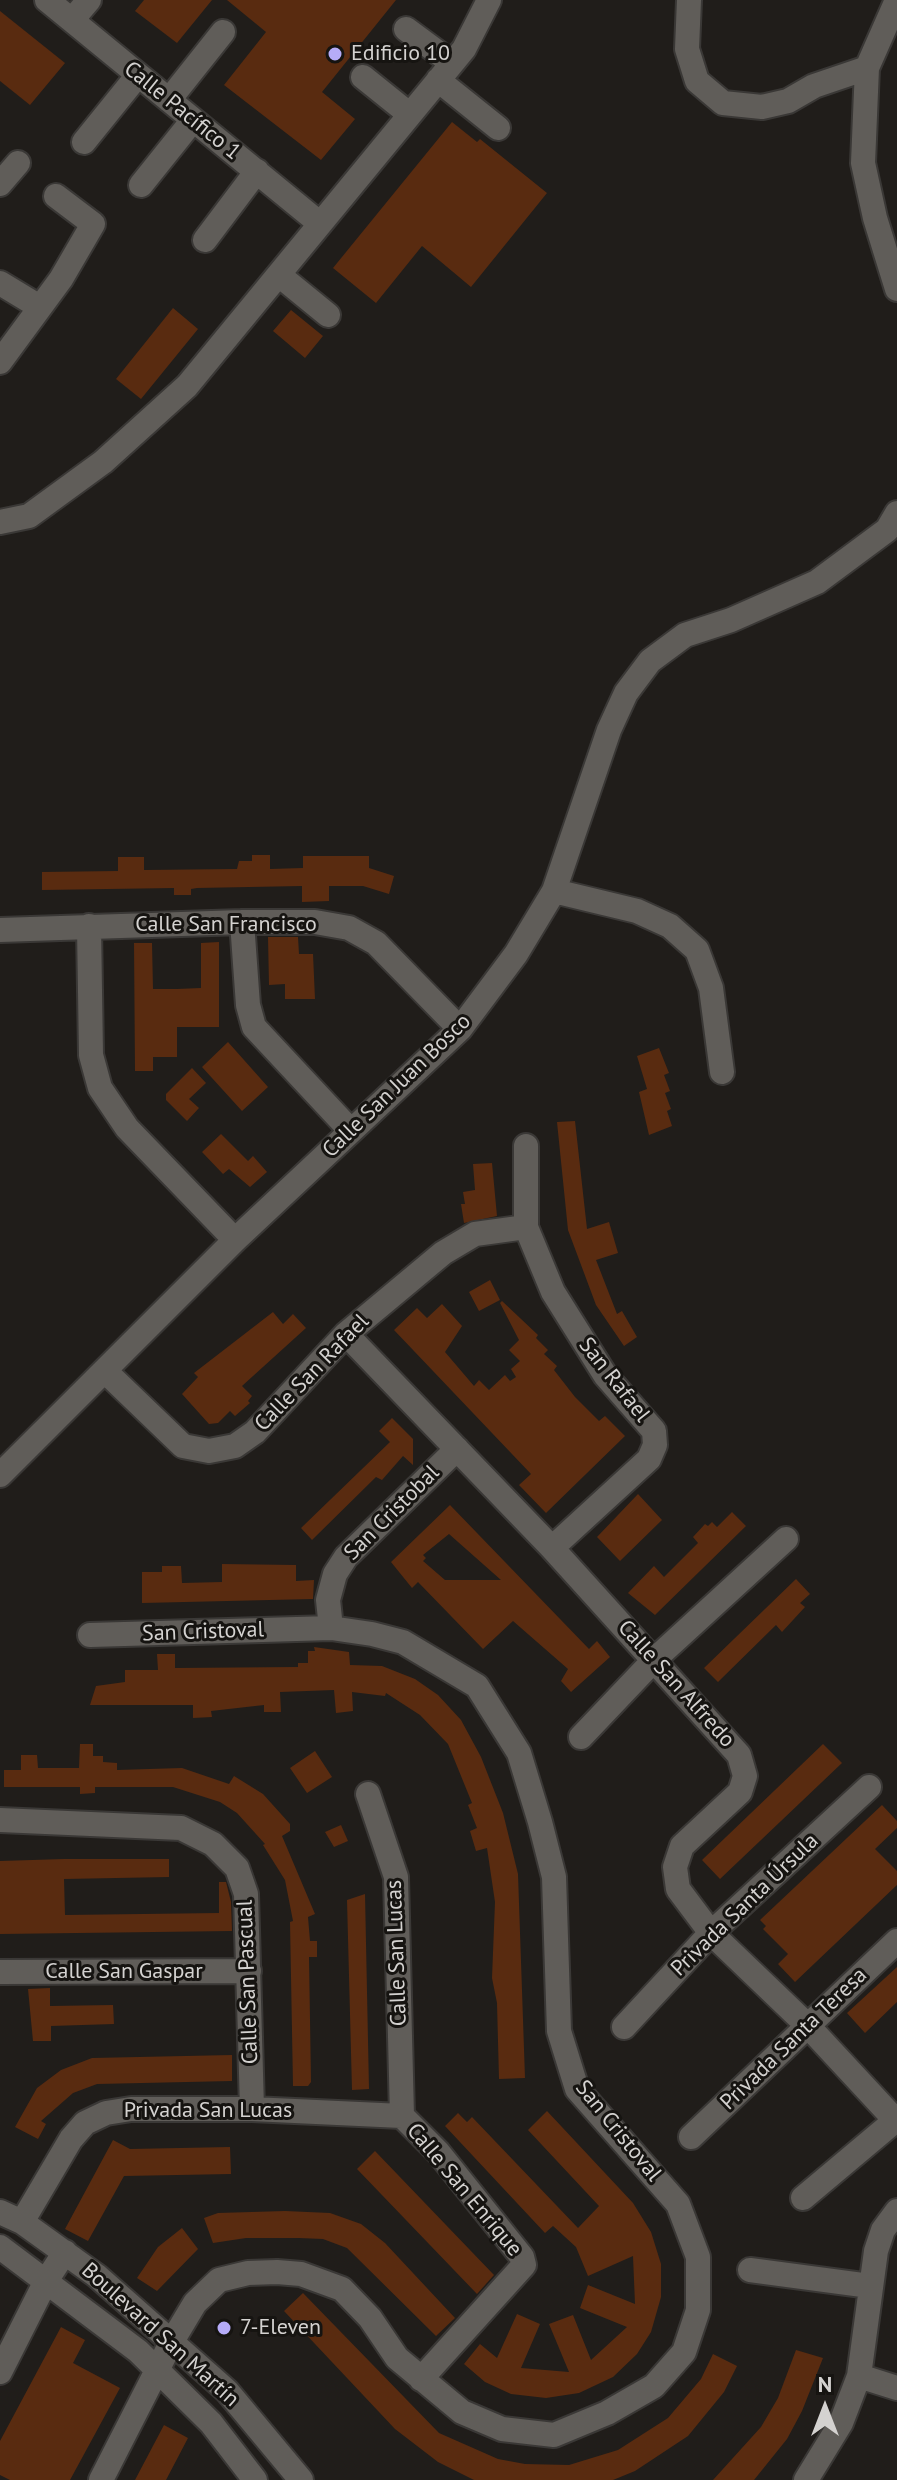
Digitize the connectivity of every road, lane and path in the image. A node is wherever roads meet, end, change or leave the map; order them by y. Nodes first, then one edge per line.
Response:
1 (47, 0) edge
2 (89, 0) edge
3 (689, 0) edge
4 (897, 0) edge
5 (484, 2) edge
6 (72, 20) junction
7 (406, 29) dead end
8 (223, 32) dead end
9 (867, 68) junction
10 (445, 72) junction
11 (138, 75) junction
12 (363, 77) dead end
13 (169, 100) junction
14 (409, 114) junction
15 (193, 120) junction
16 (498, 128) dead end
17 (84, 142) dead end
18 (18, 163) dead end
19 (257, 171) junction
20 (0, 184) edge
21 (141, 185) dead end
22 (56, 196) dead end
23 (318, 222) junction
24 (205, 240) dead end
25 (279, 275) junction
26 (0, 283) edge
27 (897, 289) edge
28 (38, 306) junction
29 (328, 315) dead end
30 (0, 362) edge
31 (897, 513) edge
32 (0, 522) edge
33 (554, 891) junction
34 (242, 922) junction
35 (89, 926) junction
36 (0, 930) edge
37 (460, 1029) junction
38 (722, 1072) dead end
39 (351, 1131) junction
40 (526, 1146) dead end
41 (526, 1227) junction
42 (235, 1240) junction
43 (346, 1334) junction
44 (105, 1371) junction
45 (457, 1449) junction
46 (0, 1475) edge
47 (786, 1539) dead end
48 (552, 1548) junction
49 (331, 1628) junction
50 (90, 1635) dead end
51 (655, 1659) junction
52 (581, 1737) dead end
53 (869, 1787) dead end
54 (368, 1794) dead end
55 (0, 1820) edge
56 (711, 1933) junction
57 (897, 1941) edge
58 (249, 1971) junction
59 (0, 1972) edge
60 (808, 2026) junction
61 (624, 2027) dead end
62 (252, 2109) junction
63 (402, 2116) junction
64 (896, 2120) edge
65 (691, 2137) dead end
66 (803, 2198) dead end
67 (11, 2217) edge
68 (892, 2221) edge
69 (0, 2247) edge
70 (65, 2252) junction
71 (750, 2270) dead end
72 (46, 2281) junction
73 (870, 2286) junction
74 (171, 2343) junction
75 (157, 2370) junction
76 (0, 2372) edge
77 (859, 2376) junction
78 (421, 2379) junction
79 (897, 2388) edge
80 (254, 2479) edge
81 (101, 2480) edge
82 (301, 2480) edge
83 (806, 2480) edge

1 - 6 street, Calle Pacífico 1
2 - 6 street
3 - 9 street
4 - 9 street
5 - 10 street
6 - 11 street, Calle Pacífico 1
7 - 10 street
8 - 13 street
9 - 27 street
10 - 14 street
10 - 16 street
11 - 13 street, Calle Pacífico 1
11 - 17 street
12 - 14 street
13 - 15 street, Calle Pacífico 1
14 - 23 street
15 - 19 street, Calle Pacífico 1
15 - 21 street
18 - 20 street
19 - 23 street, Calle Pacífico 1
19 - 24 street
22 - 28 street
23 - 25 street
25 - 29 street
25 - 32 street
26 - 28 street
28 - 30 street
31 - 33 street, Calle San Juan Bosco
33 - 37 street, Calle San Juan Bosco
33 - 38 street
34 - 35 street, Calle San Francisco
34 - 37 street, Calle San Francisco
34 - 39 street
35 - 36 street, Calle San Francisco
35 - 42 street
37 - 39 street, Calle San Juan Bosco
39 - 42 street, Calle San Juan Bosco
40 - 41 street
41 - 43 street, Calle San Rafael
41 - 48 street, San Rafael
42 - 44 street, Calle San Juan Bosco
43 - 44 street, Calle San Rafael
43 - 45 street, Calle San Alfredo
44 - 46 street, Calle San Juan Bosco
45 - 48 street, Calle San Alfredo
45 - 49 street, San Cristobal
47 - 51 street
48 - 51 street, Calle San Alfredo
49 - 50 street, San Cristoval
49 - 78 street, San Cristoval
51 - 52 street
51 - 56 street, Calle San Alfredo
53 - 56 street, Privada Santa Úrsula
54 - 63 street, Calle San Lucas
55 - 58 street, Calle San Pascual
56 - 60 street, Calle San Alfredo
56 - 61 street, Privada Santa Úrsula
57 - 60 street, Privada Santa Teresa
58 - 59 street, Calle San Gaspar
58 - 62 street, Calle San Pascual
60 - 64 street, Calle San Alfredo
60 - 65 street, Privada Santa Teresa
62 - 63 street, Privada San Lucas
62 - 67 street, Privada San Lucas
63 - 78 street, Calle San Enrique
64 - 66 street
67 - 70 street, Boulevard San Martín
68 - 73 street
69 - 72 street
70 - 72 street
70 - 74 street, Boulevard San Martín
71 - 73 street
72 - 75 street
72 - 76 street
73 - 77 street
74 - 75 street, San Cristoval
74 - 78 street, San Cristoval
74 - 82 street, Boulevard San Martín
75 - 80 street
75 - 81 street, San Cristoval
77 - 79 street
77 - 83 street

